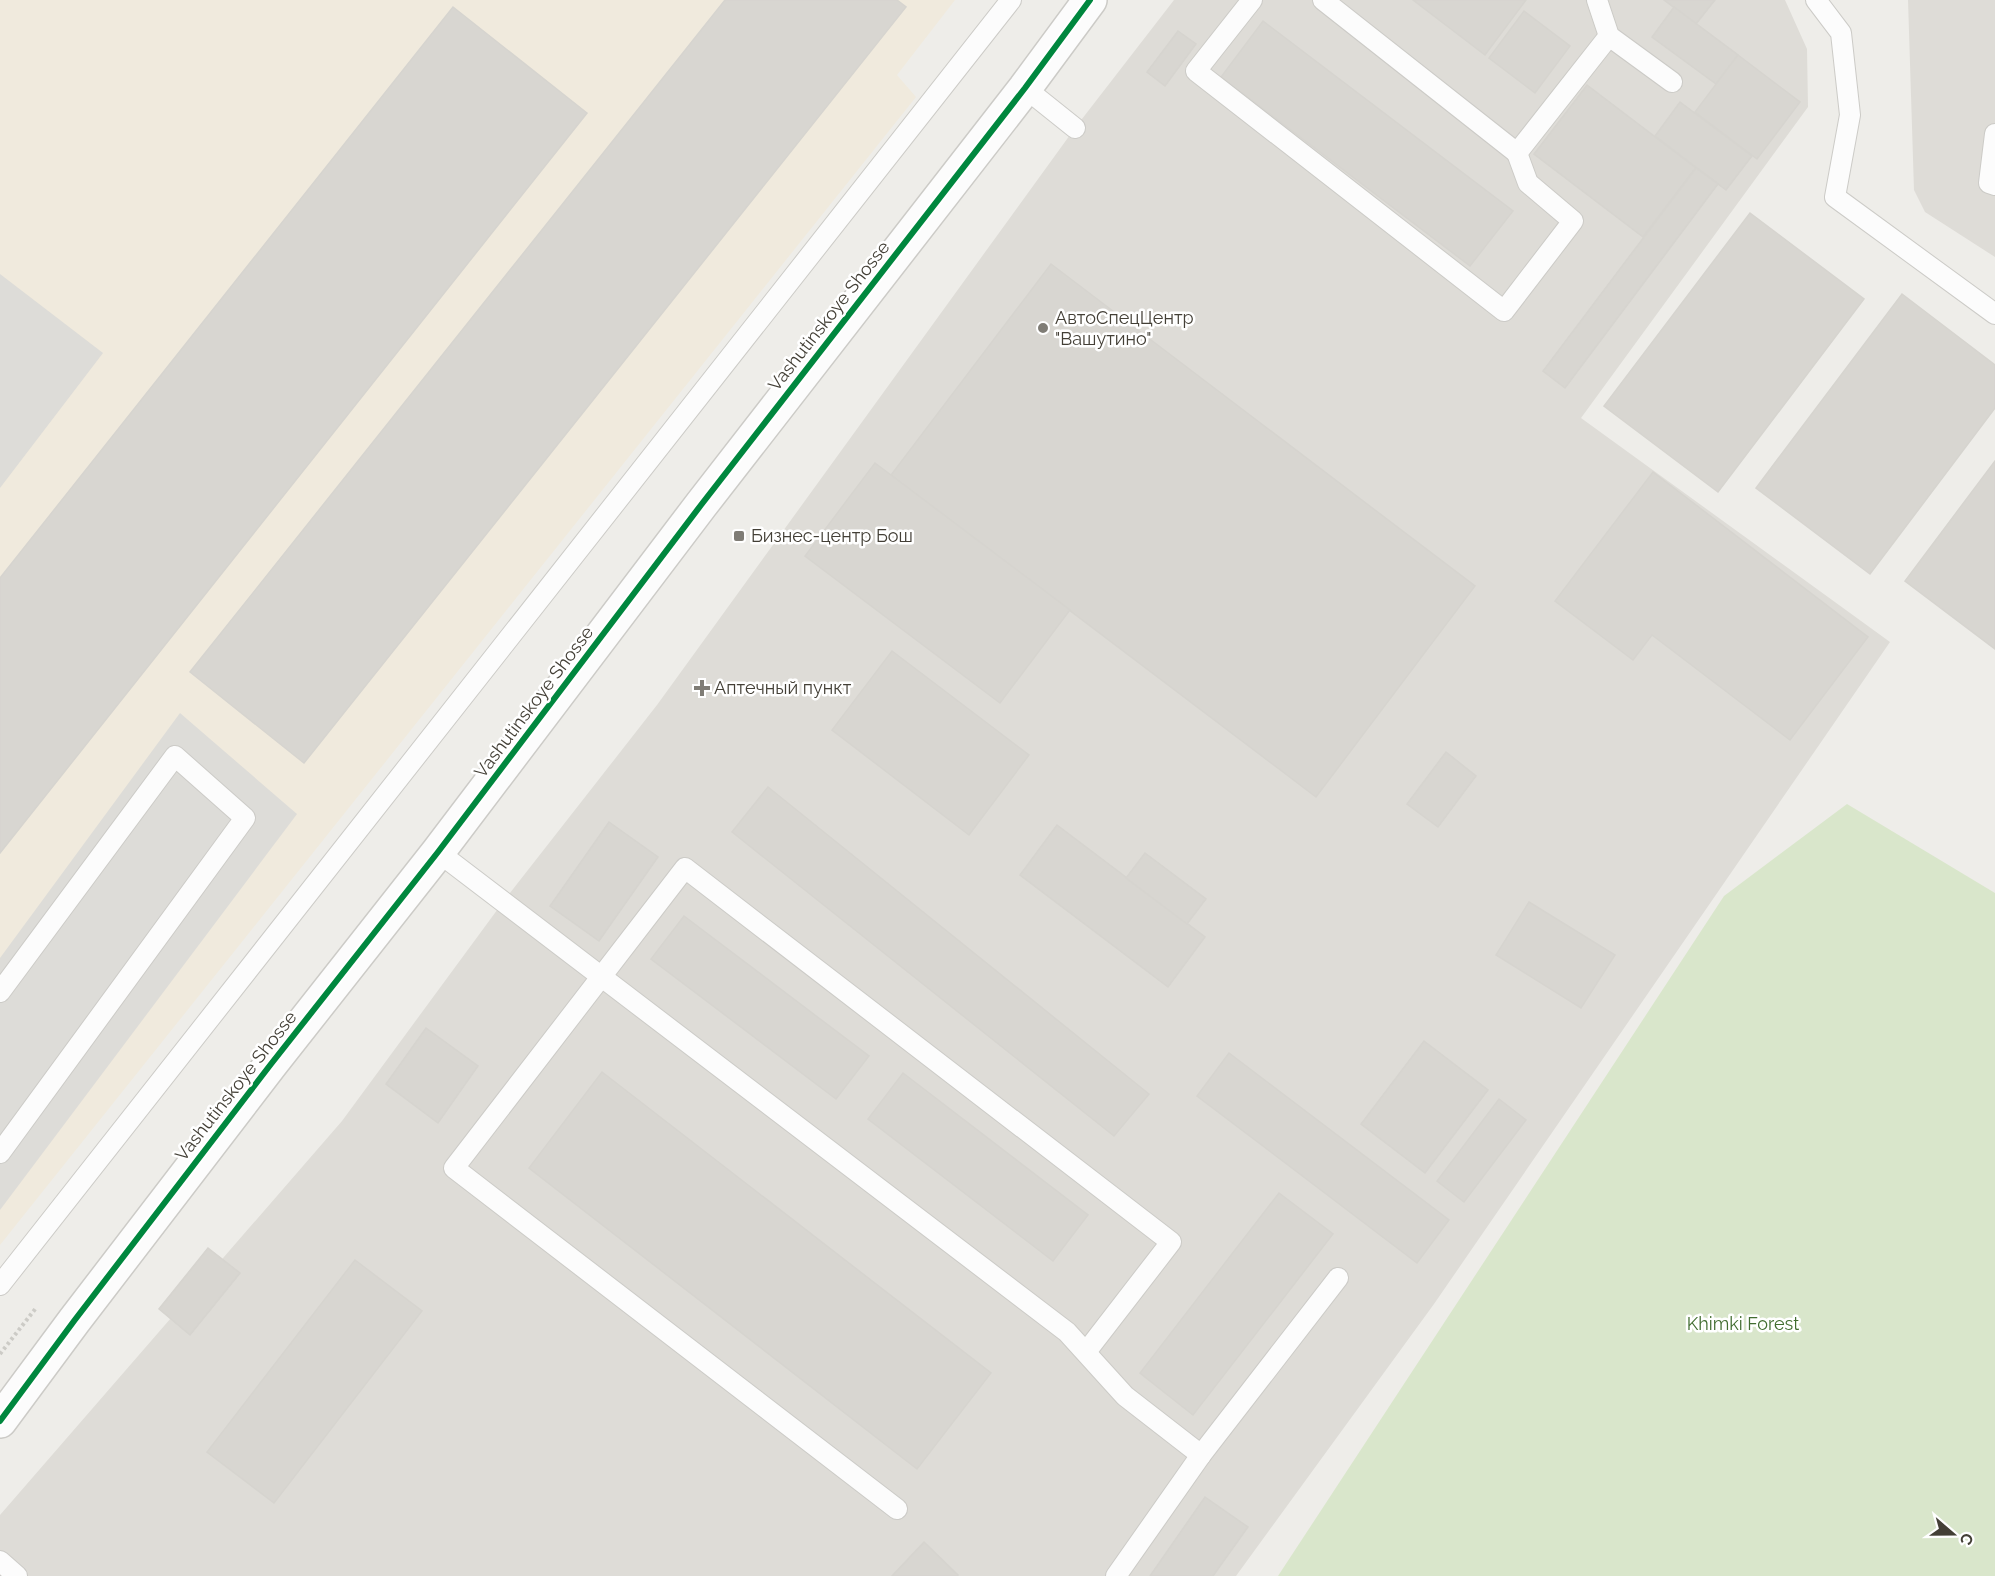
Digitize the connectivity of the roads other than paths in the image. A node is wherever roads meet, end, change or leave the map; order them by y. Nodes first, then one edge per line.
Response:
1 (1011, 0) edge
2 (1090, 0) edge
3 (1252, 0) edge
4 (1323, 0) edge
5 (1597, 0) edge
6 (1816, 0) edge
7 (1609, 36) junction
8 (1672, 82) dead end
9 (1025, 88) junction
10 (1075, 128) dead end
11 (1995, 134) edge
12 (1517, 153) junction
13 (1995, 185) edge
14 (1995, 314) edge
15 (438, 852) junction
16 (601, 977) junction
17 (0, 992) edge
18 (0, 1153) edge
19 (1338, 1278) dead end
20 (0, 1285) edge
21 (1086, 1352) junction
22 (0, 1421) edge
23 (1201, 1455) junction
24 (897, 1509) dead end
25 (0, 1561) edge
26 (17, 1576) edge
27 (1116, 1576) edge

1 - 20 lane
2 - 9 street, Vashutinskoye Shosse
3 - 12 lane
4 - 12 lane
5 - 7 lane
6 - 14 lane
7 - 8 lane
7 - 12 lane
9 - 10 lane
9 - 15 street, Vashutinskoye Shosse
11 - 13 lane
15 - 16 lane
15 - 22 street, Vashutinskoye Shosse
16 - 21 lane
16 - 21 lane
16 - 24 lane
17 - 18 lane
19 - 23 lane
21 - 23 lane
23 - 27 lane
25 - 26 lane

